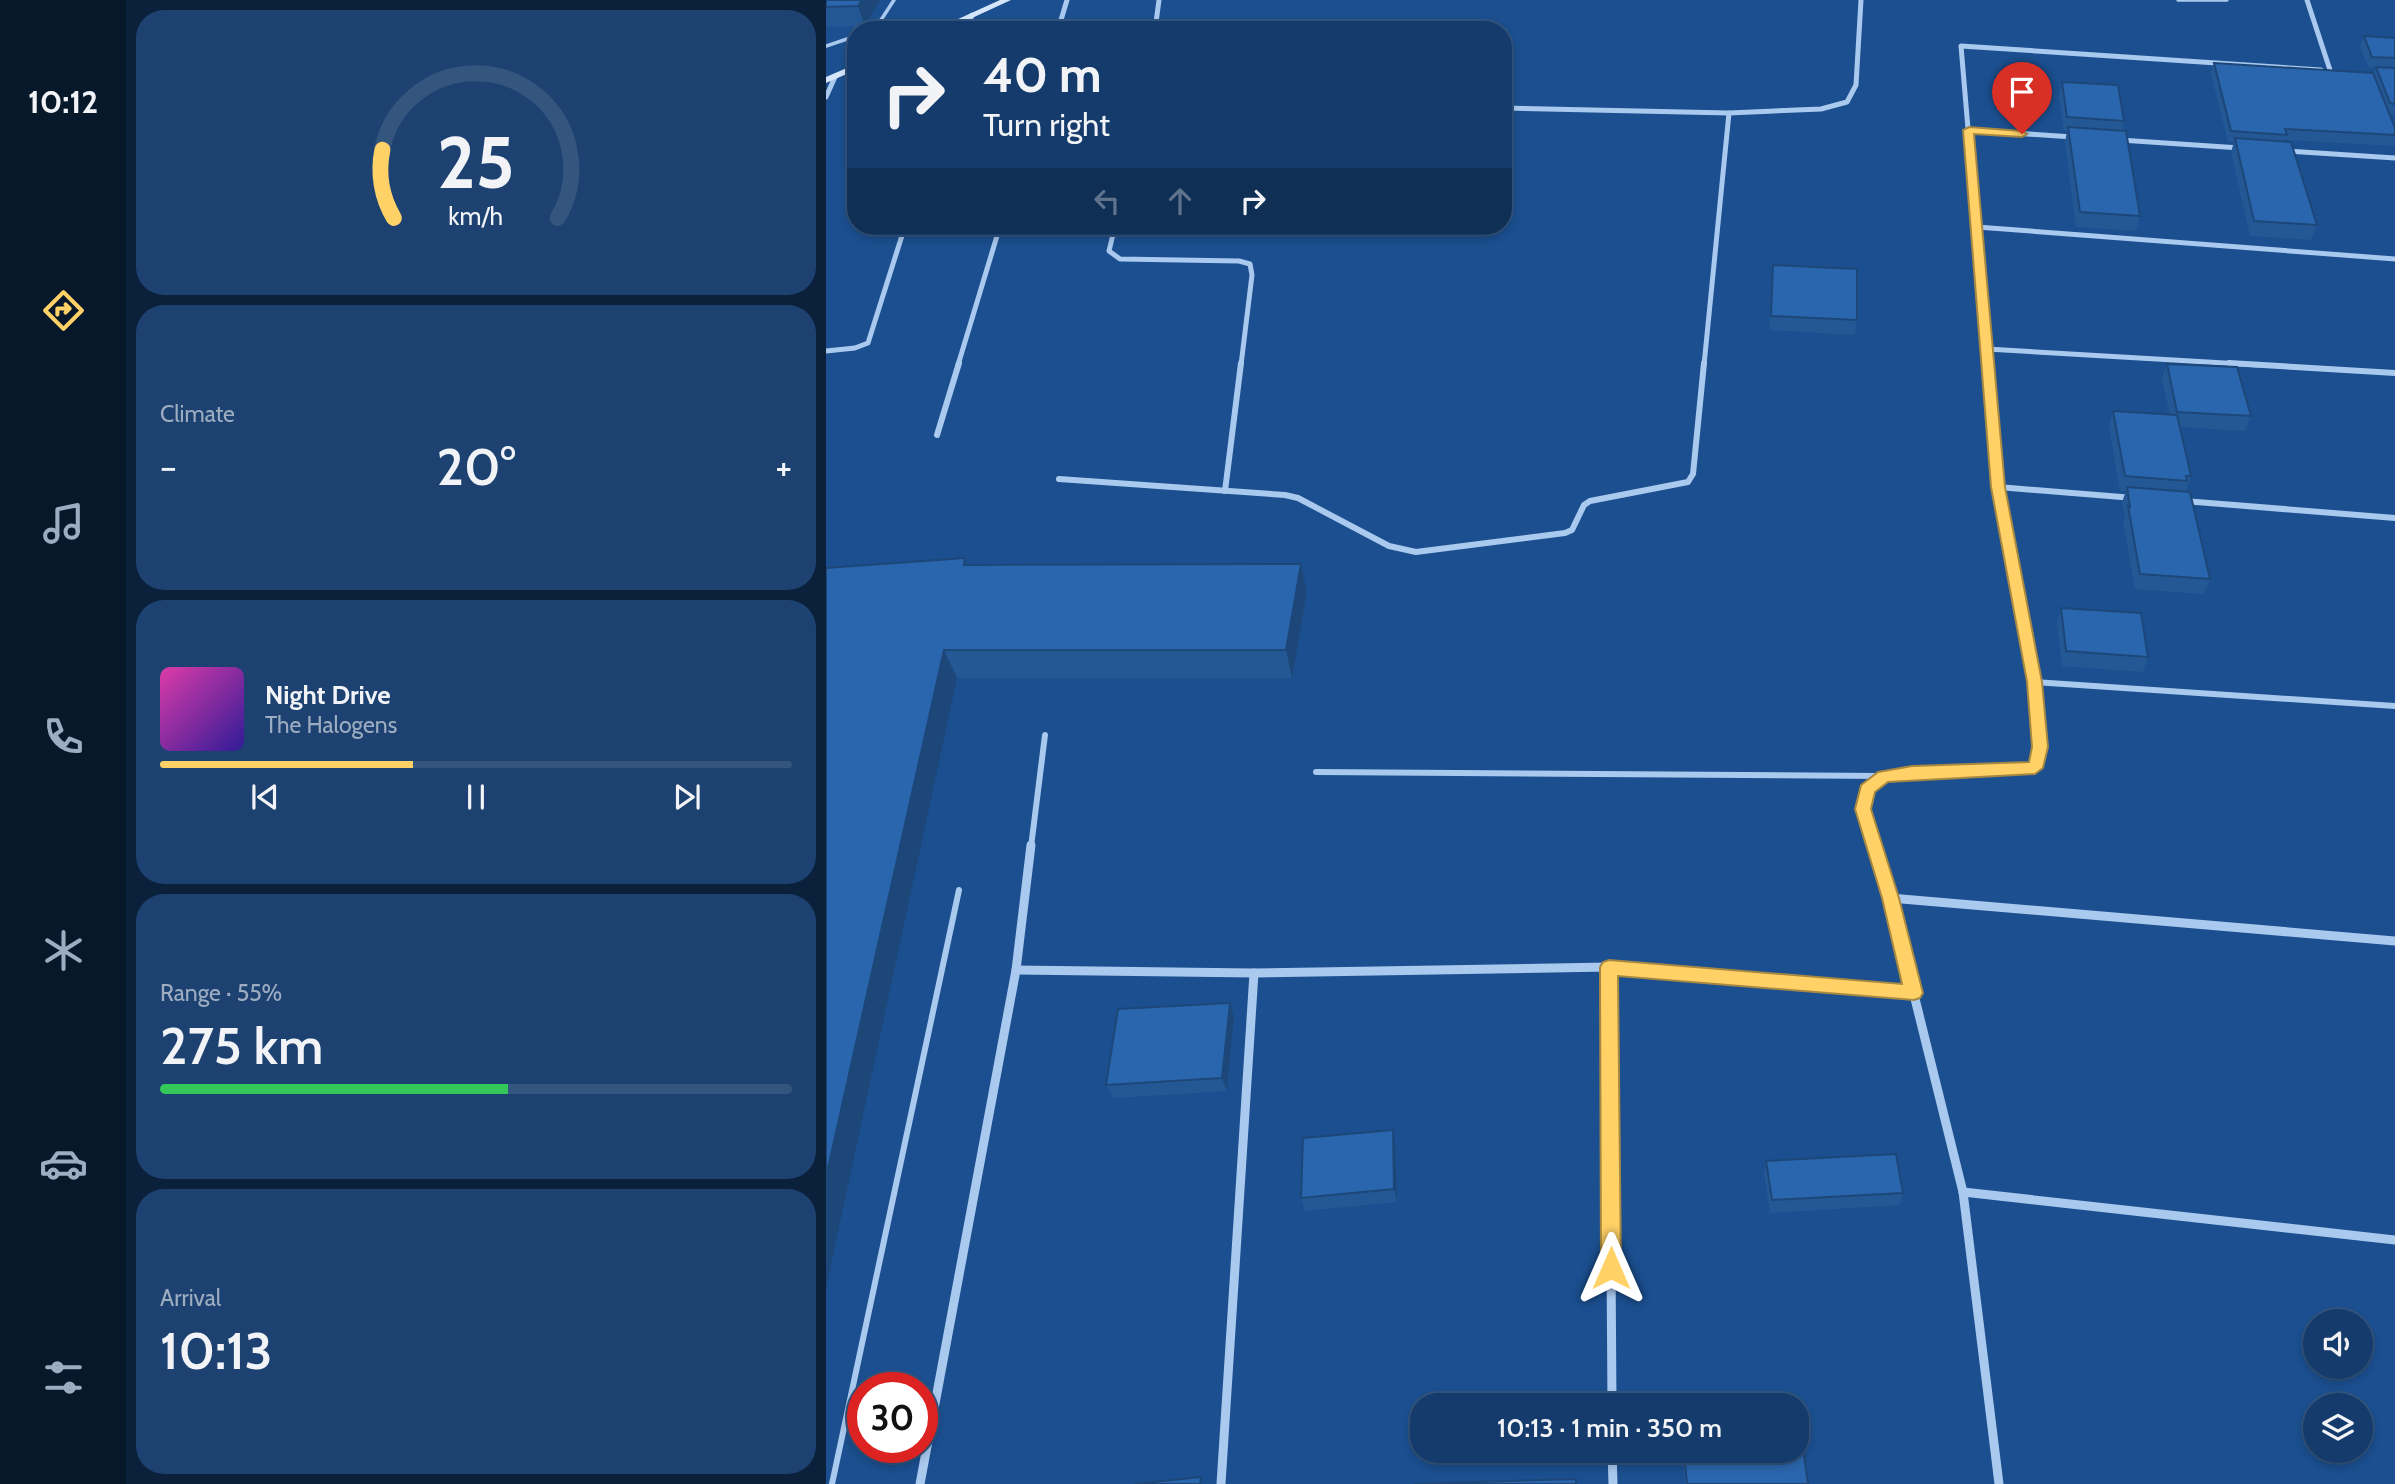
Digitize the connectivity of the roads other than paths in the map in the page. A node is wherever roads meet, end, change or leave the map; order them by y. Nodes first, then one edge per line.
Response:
1 (894, 0) edge
2 (1007, 0) edge
3 (1067, 0) edge
4 (1159, 0) edge
5 (1861, 0) edge
6 (2178, 0) edge
7 (2227, 0) edge
8 (2307, 0) edge
9 (972, 15) junction
10 (880, 21) edge
11 (958, 21) edge
12 (970, 21) edge
13 (1061, 21) edge
14 (1156, 21) edge
15 (847, 39) edge
16 (826, 46) edge
17 (2330, 70) junction
18 (847, 71) edge
19 (2343, 71) edge
20 (830, 78) edge
21 (826, 97) edge
22 (1512, 108) edge
23 (1729, 113) junction
24 (1969, 130) junction
25 (2079, 138) edge
26 (2106, 139) edge
27 (2244, 148) edge
28 (2285, 151) edge
29 (2395, 158) edge
30 (1977, 227) junction
31 (902, 235) edge
32 (997, 235) edge
33 (1113, 235) edge
34 (2395, 259) edge
35 (1987, 349) junction
36 (826, 351) edge
37 (2395, 373) edge
38 (937, 435) dead end
39 (1059, 478) dead end
40 (1998, 487) junction
41 (1225, 491) junction
42 (2149, 499) edge
43 (2176, 501) edge
44 (2395, 518) edge
45 (2034, 682) junction
46 (2395, 706) edge
47 (1045, 735) dead end
48 (1316, 772) dead end
49 (1884, 776) junction
50 (959, 890) dead end
51 (1890, 898) junction
52 (2395, 941) edge
53 (1609, 967) junction
54 (1016, 971) junction
55 (1254, 973) junction
56 (1914, 993) junction
57 (1962, 1192) junction
58 (2395, 1240) edge
59 (1612, 1393) edge
60 (1612, 1463) edge
61 (832, 1484) edge
62 (920, 1484) edge
63 (1221, 1484) edge
64 (1613, 1484) edge
65 (1999, 1484) edge

1 - 10 lane
2 - 9 street
3 - 13 street
4 - 14 street
5 - 23 street
6 - 7 lane
8 - 17 street
9 - 11 street
9 - 12 street
15 - 16 lane
17 - 19 street
17 - 24 street
18 - 20 street
20 - 21 street
22 - 23 street
23 - 41 street
24 - 25 street
24 - 30 street
26 - 27 street
28 - 29 street
30 - 34 street
30 - 35 street
31 - 36 street
32 - 38 street
33 - 41 street
35 - 37 street
35 - 40 street
39 - 41 street
40 - 42 street
40 - 45 street
43 - 44 street
45 - 46 street
45 - 49 street
47 - 54 street
48 - 49 street
49 - 51 street
50 - 61 lane
51 - 52 street
51 - 56 street
53 - 55 street
53 - 56 street
53 - 59 street
54 - 55 street
54 - 62 street
55 - 63 street
56 - 57 street
57 - 58 street
57 - 65 street
60 - 64 street

